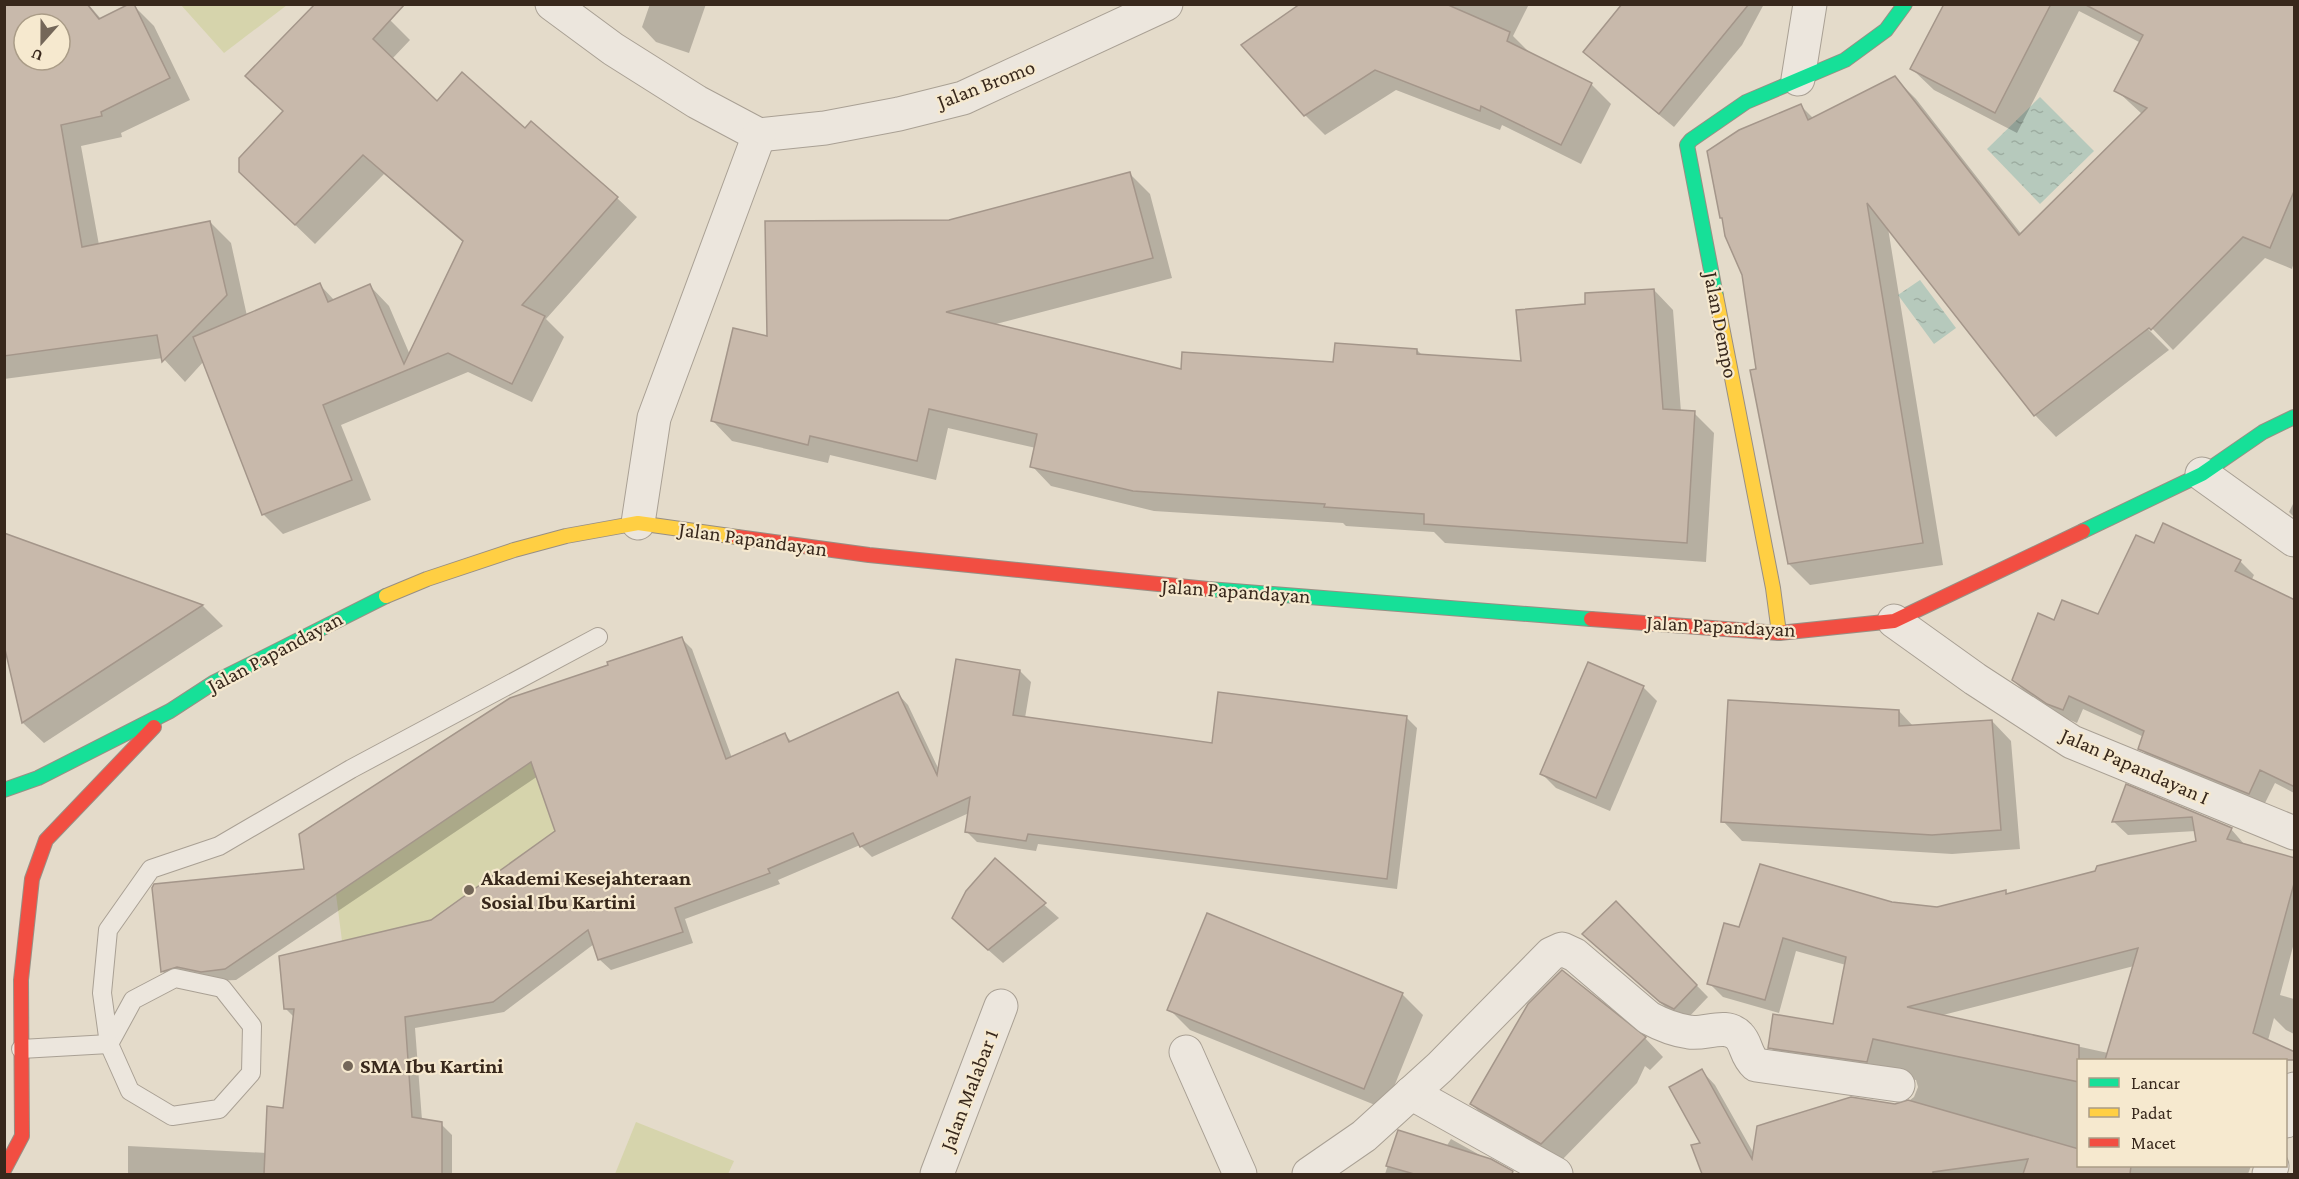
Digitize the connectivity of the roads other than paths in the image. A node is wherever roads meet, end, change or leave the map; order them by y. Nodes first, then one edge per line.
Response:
1 (552, 4) edge
2 (1166, 4) edge
3 (1810, 4) edge
4 (1905, 4) edge
5 (1798, 79) junction
6 (759, 135) junction
7 (2295, 417) edge
8 (2202, 474) junction
9 (638, 523) junction
10 (2295, 540) edge
11 (1894, 621) junction
12 (1779, 633) junction
13 (598, 637) dead end
14 (170, 711) junction
15 (4, 790) edge
16 (2295, 833) edge
17 (11, 952) dead end
18 (21, 980) junction
19 (1001, 1006) dead end
20 (109, 1044) junction
21 (21, 1048) junction
22 (1186, 1052) dead end
23 (1898, 1085) dead end
24 (2295, 1089) edge
25 (1411, 1093) junction
26 (2287, 1117) edge
27 (4, 1170) edge
28 (937, 1174) edge
29 (1240, 1174) edge
30 (1309, 1174) edge
31 (1556, 1174) edge

1 - 6 street
2 - 6 street, Jalan Bromo
3 - 5 street
4 - 5 main road, Jalan Dempo
5 - 12 main road, Jalan Dempo
6 - 9 street
7 - 8 main road, Jalan Papandayan
8 - 10 street
8 - 11 main road, Jalan Papandayan
9 - 12 main road, Jalan Papandayan
9 - 14 main road, Jalan Papandayan
11 - 12 main road, Jalan Papandayan
11 - 16 street, Jalan Papandayan I
13 - 20 lane
14 - 15 main road, Jalan Papandayan
14 - 18 main road, Jalan Papandayan
17 - 18 main road
18 - 21 main road, Jalan Papandayan
19 - 28 street, Jalan Malabar 1
20 - 20 lane
20 - 21 lane
21 - 27 main road, Jalan Papandayan
22 - 29 street
23 - 25 street
24 - 26 street
25 - 30 street
25 - 31 street

